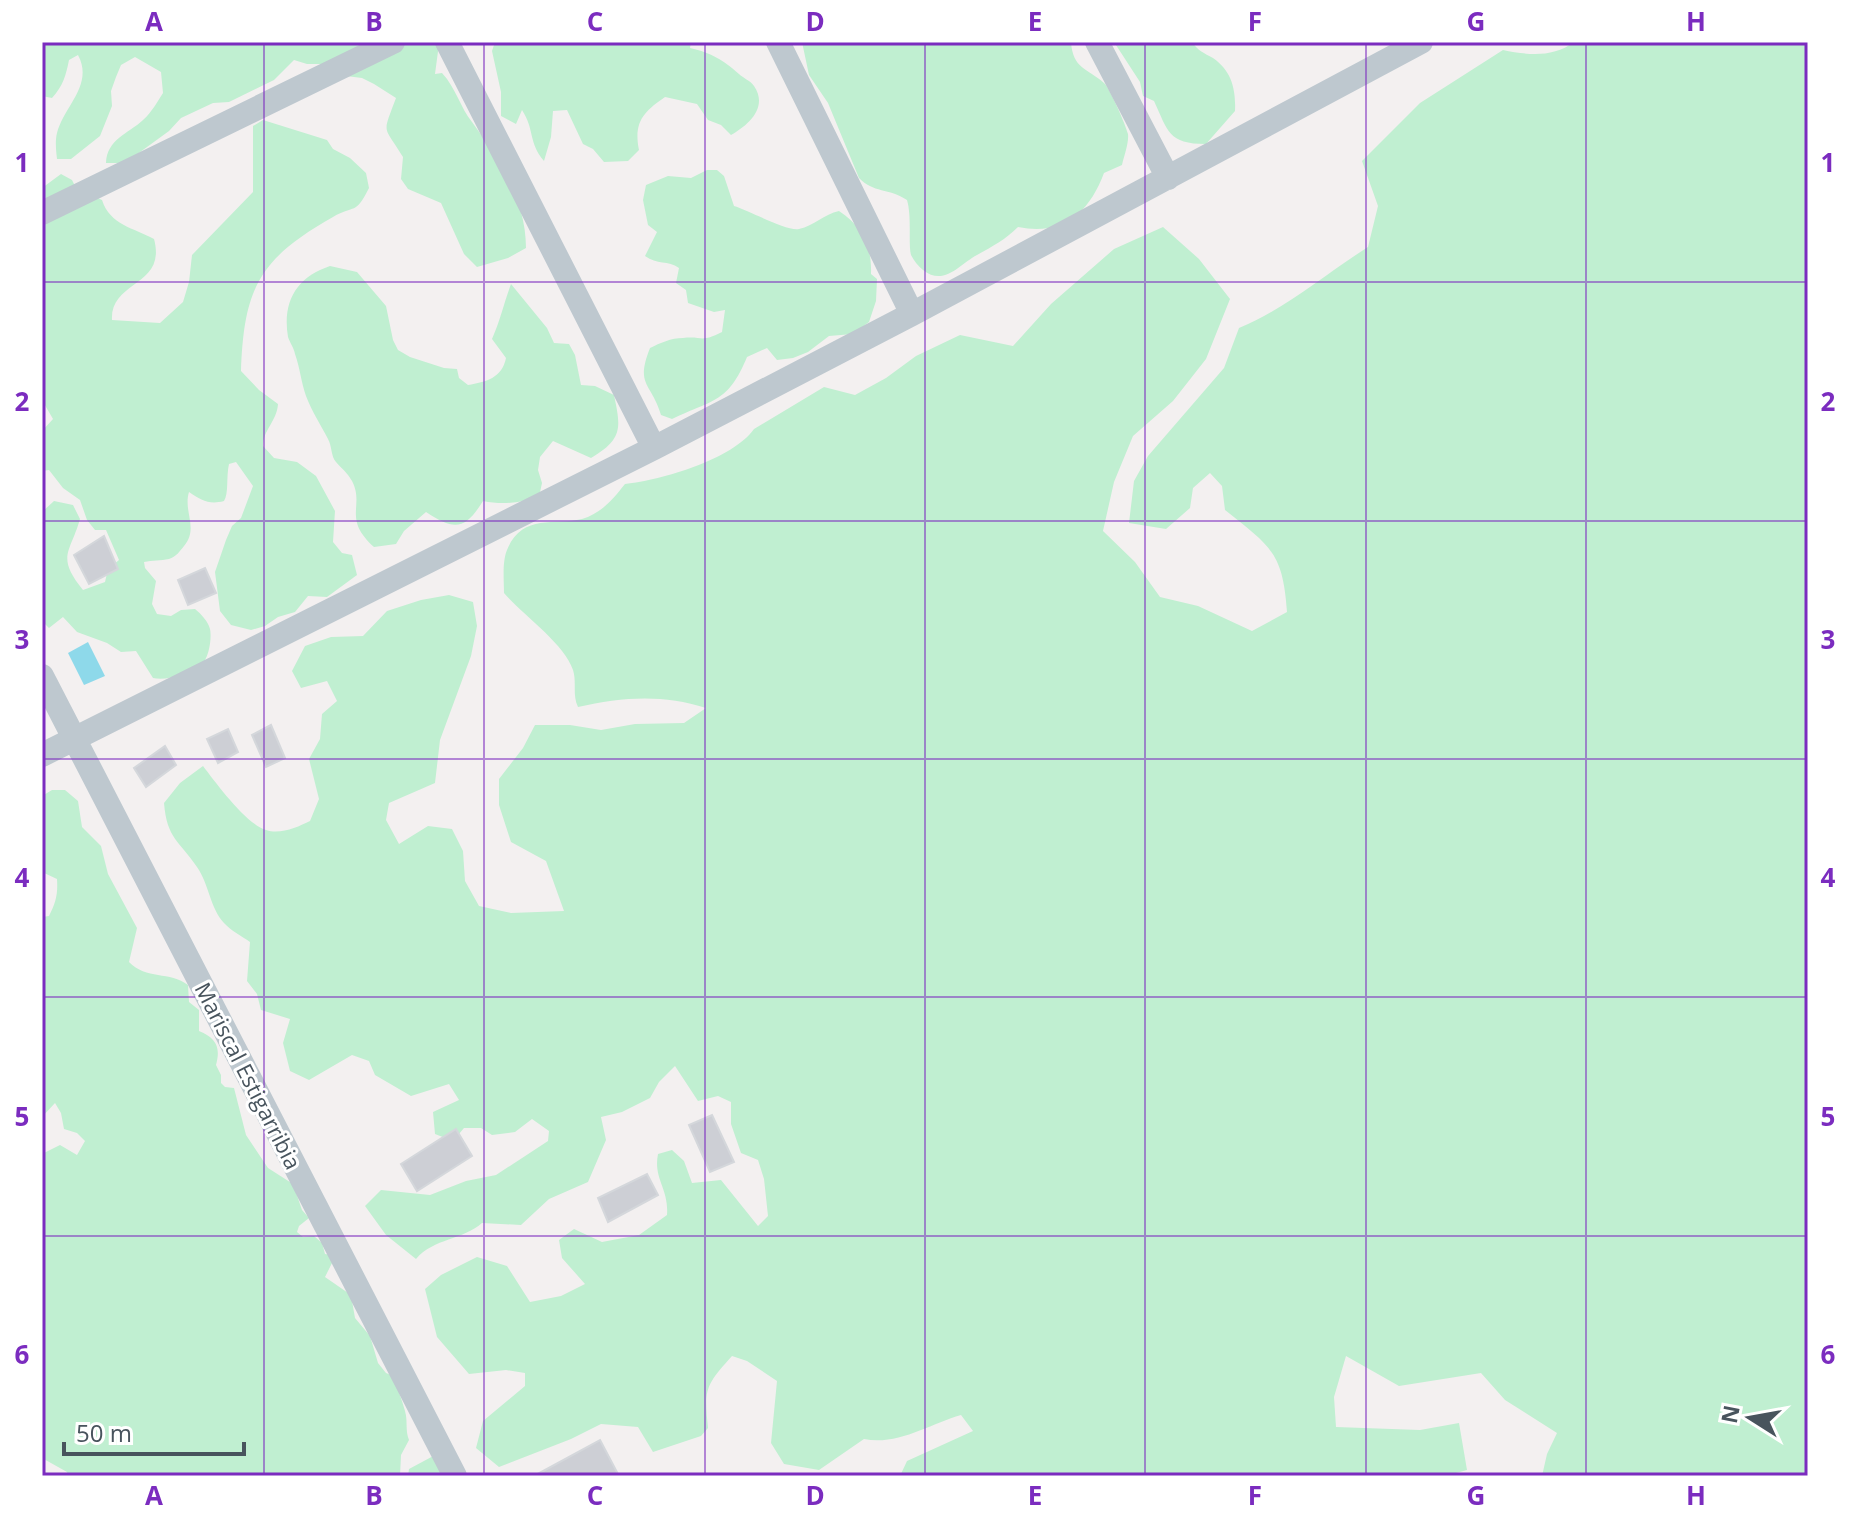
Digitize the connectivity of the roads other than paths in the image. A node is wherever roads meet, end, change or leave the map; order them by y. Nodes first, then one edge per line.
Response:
1 (393, 42) edge
2 (447, 42) edge
3 (778, 42) edge
4 (1097, 42) edge
5 (1421, 42) edge
6 (1168, 178) junction
7 (42, 213) edge
8 (912, 314) junction
9 (654, 448) junction
10 (42, 676) edge
11 (74, 739) junction
12 (42, 755) edge
13 (455, 1476) edge

1 - 7 street
2 - 9 street
3 - 8 street
4 - 6 street
5 - 6 street
6 - 8 street
8 - 9 street
9 - 11 street
10 - 11 street, Mariscal Estigarribia
11 - 12 street
11 - 13 street, Mariscal Estigarribia

